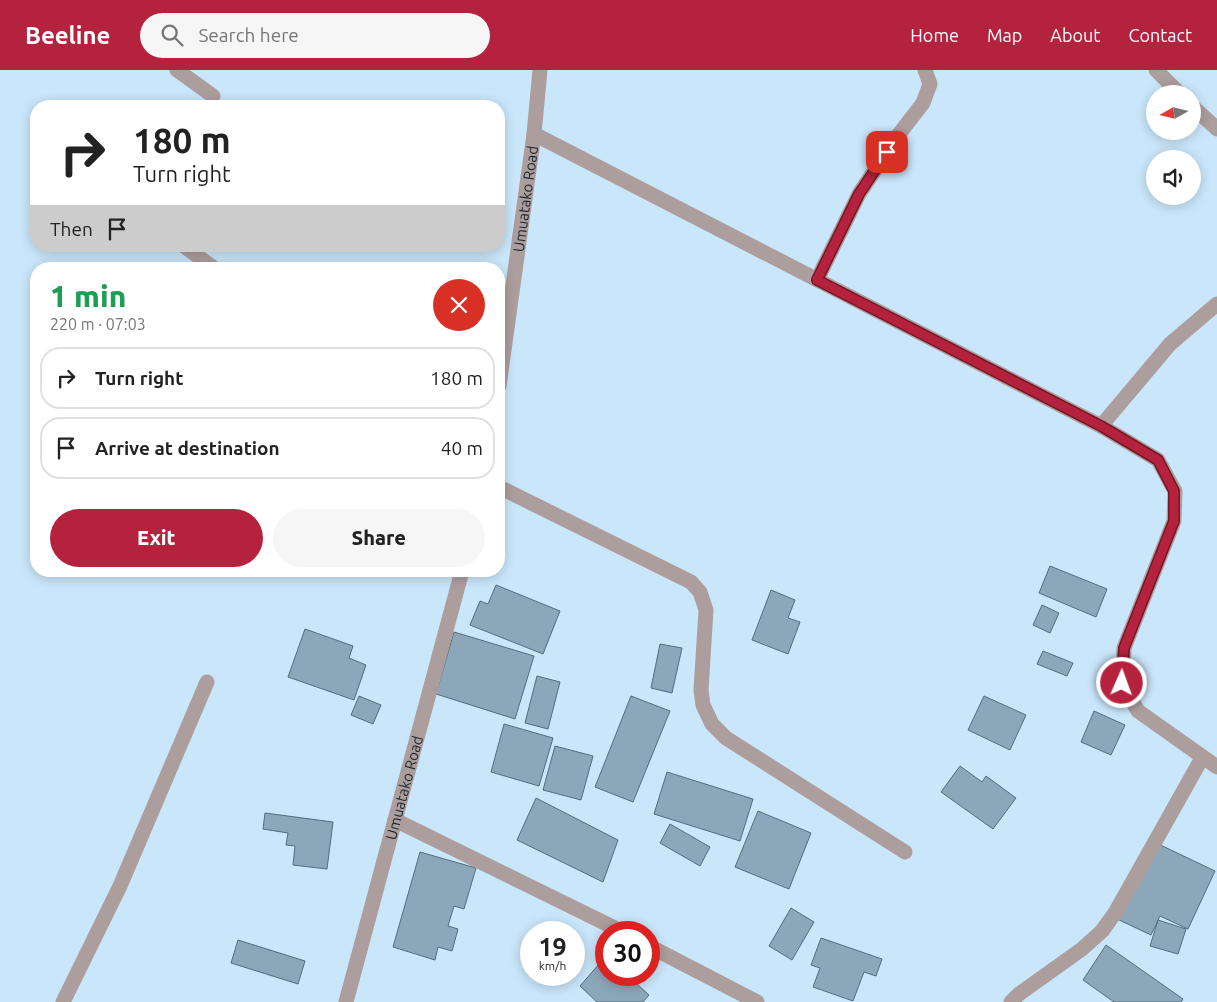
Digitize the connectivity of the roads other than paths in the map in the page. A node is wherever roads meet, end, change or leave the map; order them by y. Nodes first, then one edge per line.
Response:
1 (177, 70) edge
2 (540, 70) edge
3 (925, 70) edge
4 (1156, 70) edge
5 (1171, 85) edge
6 (213, 96) dead end
7 (1201, 114) edge
8 (1217, 129) edge
9 (534, 134) junction
10 (192, 252) edge
11 (206, 262) edge
12 (817, 280) junction
13 (1217, 304) edge
14 (505, 343) edge
15 (1101, 426) junction
16 (505, 490) edge
17 (460, 577) edge
18 (207, 682) dead end
19 (1202, 758) junction
20 (1217, 767) edge
21 (395, 820) junction
22 (905, 852) dead end
23 (601, 921) edge
24 (660, 952) edge
25 (63, 1002) edge
26 (346, 1002) edge
27 (757, 1002) edge
28 (1011, 1002) edge

1 - 6 street
2 - 9 street, Umuatako Road
3 - 12 street
4 - 5 street
7 - 8 street
9 - 12 street
9 - 14 street, Umuatako Road
10 - 11 street
12 - 15 street
13 - 15 street
15 - 19 street
16 - 22 street
17 - 21 street, Umuatako Road
18 - 25 street
19 - 20 street
19 - 28 street
21 - 23 street
21 - 26 street, Umuatako Road
24 - 27 street

